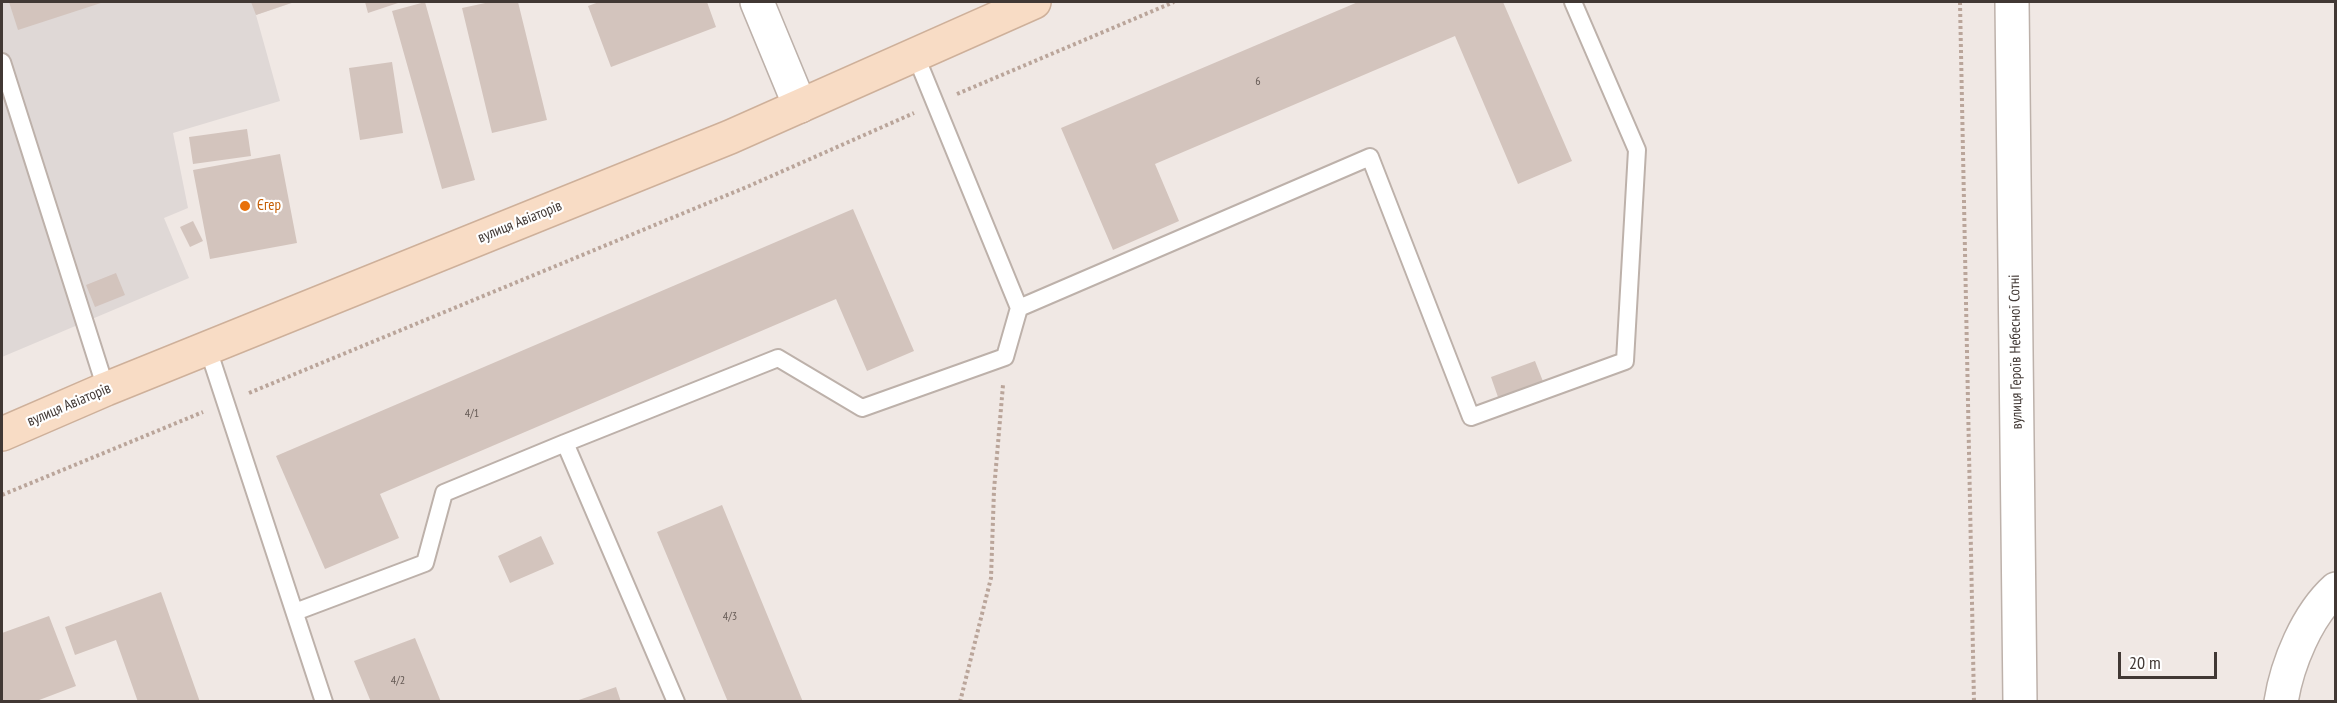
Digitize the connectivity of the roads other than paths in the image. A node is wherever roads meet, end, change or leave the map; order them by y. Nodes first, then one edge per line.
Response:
1 (757, 2) edge
2 (1573, 2) edge
3 (2012, 2) edge
4 (1021, 4) edge
5 (915, 54) junction
6 (2, 62) edge
7 (800, 106) junction
8 (1019, 308) junction
9 (208, 349) junction
10 (106, 389) junction
11 (2, 434) edge
12 (565, 443) junction
13 (2336, 589) edge
14 (295, 612) junction
15 (324, 702) edge
16 (676, 702) edge
17 (2020, 702) edge
18 (2281, 702) edge

1 - 7 street
2 - 8 lane
3 - 17 street, вулиця Героїв Небесної Сотні
4 - 5 street, вулиця Авіаторів
5 - 7 street, вулиця Авіаторів
5 - 8 lane
6 - 10 lane
7 - 9 street, вулиця Авіаторів
8 - 12 lane
9 - 10 street, вулиця Авіаторів
9 - 14 lane
10 - 11 street, вулиця Авіаторів
12 - 14 lane
12 - 16 lane
13 - 18 street
14 - 15 lane

